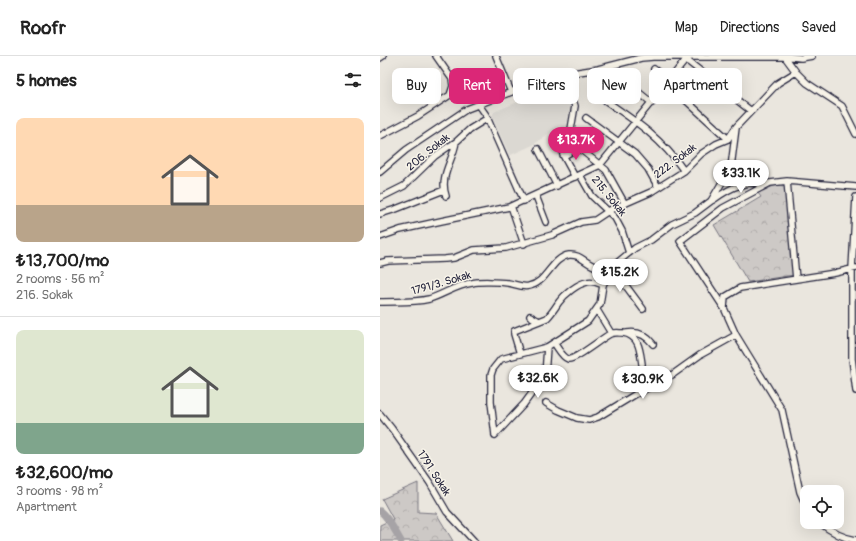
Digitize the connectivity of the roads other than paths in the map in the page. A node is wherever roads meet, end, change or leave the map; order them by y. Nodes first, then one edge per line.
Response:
1 (383, 56) edge
2 (436, 56) edge
3 (496, 56) edge
4 (812, 56) edge
5 (640, 57) edge
6 (686, 57) edge
7 (784, 57) edge
8 (380, 58) edge
9 (678, 68) edge
10 (579, 72) edge
11 (796, 72) junction
12 (511, 92) joint
13 (641, 94) edge
14 (649, 101) edge
15 (574, 104) edge
16 (610, 104) edge
17 (651, 104) edge
18 (690, 104) edge
19 (479, 105) junction
20 (751, 111) junction
21 (488, 118) junction
22 (586, 118) dead end
23 (636, 122) junction
24 (598, 127) junction
25 (736, 127) junction
26 (854, 127) edge
27 (856, 134) edge
28 (380, 136) edge
29 (728, 139) junction
30 (456, 142) junction
31 (618, 143) junction
32 (579, 148) junction
33 (538, 149) dead end
34 (600, 165) junction
35 (684, 170) junction
36 (380, 172) edge
37 (578, 176) junction
38 (787, 181) junction
39 (770, 183) junction
40 (557, 186) junction
41 (658, 187) junction
42 (856, 187) edge
43 (536, 196) junction
44 (856, 197) edge
45 (380, 198) edge
46 (524, 201) junction
47 (711, 202) junction
48 (625, 204) junction
49 (511, 206) junction
50 (608, 211) junction
51 (380, 214) edge
52 (546, 222) dead end
53 (855, 229) edge
54 (380, 237) edge
55 (524, 244) junction
56 (629, 253) junction
57 (380, 263) edge
58 (612, 267) junction
59 (854, 269) edge
60 (796, 279) junction
61 (603, 285) junction
62 (380, 302) edge
63 (724, 308) junction
64 (643, 309) dead end
65 (597, 310) junction
66 (530, 316) dead end
67 (539, 321) junction
68 (612, 333) junction
69 (624, 333) junction
70 (736, 335) junction
71 (854, 339) edge
72 (554, 343) junction
73 (653, 344) dead end
74 (547, 347) junction
75 (520, 354) junction
76 (642, 364) dead end
77 (856, 391) edge
78 (546, 403) dead end
79 (380, 414) edge
80 (800, 492) edge
81 (828, 529) edge
82 (856, 540) edge
83 (474, 541) edge

1 - 8 street
2 - 28 street
3 - 12 street
4 - 7 street
5 - 6 street
5 - 10 street
6 - 7 street
6 - 9 street
6 - 20 street
7 - 11 street
11 - 20 street, 222. Sokak
11 - 26 street
12 - 19 street
13 - 14 street
15 - 32 street
16 - 23 street
17 - 23 street
18 - 29 street
19 - 21 street
19 - 36 street
20 - 25 street, 222. Sokak
21 - 30 street, 206. Sokak
21 - 46 street
22 - 24 street
23 - 31 street
23 - 35 street
24 - 31 street
24 - 32 street
25 - 29 street, 222. Sokak
25 - 47 street
26 - 27 street
29 - 35 street, 222. Sokak
30 - 45 street, 206. Sokak
30 - 51 street
31 - 34 street
31 - 41 street
32 - 34 street
32 - 37 street, 215. Sokak
33 - 40 street
34 - 37 street
34 - 48 street
35 - 41 street, 222. Sokak
37 - 40 street
37 - 50 street, 215. Sokak
38 - 39 street
38 - 42 street
38 - 60 street
39 - 47 street
39 - 63 street
40 - 43 street
41 - 48 street, 222. Sokak
43 - 46 street
43 - 52 street
44 - 53 street
46 - 49 street
47 - 56 street
48 - 50 street, 222. Sokak
49 - 54 street
49 - 55 street
50 - 55 street, 222. Sokak
50 - 56 street, 215. Sokak
53 - 59 street
55 - 57 street
56 - 58 street
58 - 61 street
58 - 62 street, 1791/3. Sokak
58 - 64 street
59 - 60 street
59 - 71 street
60 - 63 street
61 - 65 street
61 - 67 street
63 - 70 street
65 - 68 street
65 - 72 street
66 - 67 street
67 - 75 street
68 - 69 street
68 - 72 street
69 - 73 street
69 - 76 street
70 - 78 street
70 - 80 street
71 - 77 street
72 - 74 street
74 - 75 street
74 - 75 street
79 - 83 street, 1791. Sokak
81 - 82 street

